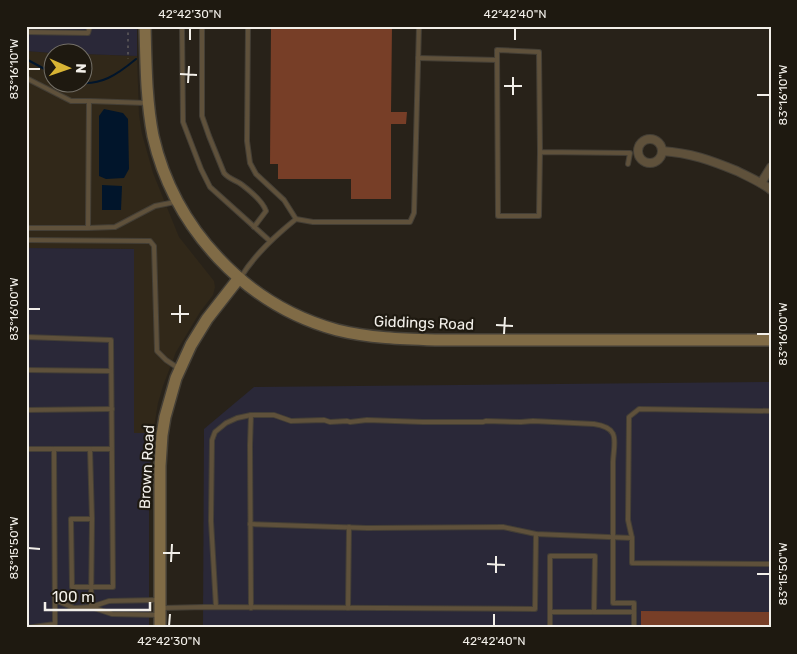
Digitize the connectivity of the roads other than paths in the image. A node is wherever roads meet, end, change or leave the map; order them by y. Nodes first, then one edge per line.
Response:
1 (90, 26) edge
2 (145, 26) edge
3 (182, 26) edge
4 (202, 26) edge
5 (248, 26) edge
6 (419, 26) edge
7 (26, 32) edge
8 (418, 58) junction
9 (497, 60) junction
10 (26, 78) edge
11 (89, 101) junction
12 (148, 103) junction
13 (662, 151) dead end
14 (540, 152) junction
15 (628, 164) dead end
16 (771, 167) edge
17 (761, 183) junction
18 (771, 190) edge
19 (177, 202) junction
20 (296, 219) junction
21 (254, 226) junction
22 (26, 228) edge
23 (88, 228) junction
24 (26, 240) edge
25 (270, 241) junction
26 (239, 278) junction
27 (26, 337) edge
28 (771, 340) edge
29 (26, 370) edge
30 (180, 370) junction
31 (111, 371) junction
32 (112, 409) junction
33 (26, 410) edge
34 (771, 411) edge
35 (251, 415) junction
36 (111, 448) junction
37 (26, 449) edge
38 (54, 449) junction
39 (90, 449) junction
40 (92, 519) junction
41 (250, 524) junction
42 (349, 527) junction
43 (536, 534) junction
44 (613, 537) junction
45 (632, 538) junction
46 (771, 564) edge
47 (92, 587) junction
48 (55, 600) junction
49 (91, 607) junction
50 (216, 607) junction
51 (160, 608) junction
52 (251, 608) junction
53 (348, 608) junction
54 (550, 612) junction
55 (594, 612) junction
56 (634, 612) junction
57 (26, 628) edge
58 (160, 628) edge
59 (550, 628) edge
60 (634, 628) edge

1 - 7 lane
2 - 12 main road
3 - 21 lane
4 - 21 lane
5 - 20 lane
6 - 8 lane
8 - 9 lane
8 - 20 lane
9 - 14 lane
9 - 14 lane
10 - 11 lane
11 - 12 lane
11 - 23 lane
12 - 19 main road
13 - 17 street
14 - 15 lane
16 - 17 street
17 - 18 street
19 - 23 lane
19 - 26 main road
20 - 25 lane
21 - 25 lane
22 - 23 lane
24 - 30 lane
25 - 26 lane
26 - 28 main road, Giddings Road
26 - 30 main road, Brown Road
27 - 31 lane
29 - 31 lane
30 - 51 main road, Brown Road
31 - 32 lane
32 - 33 lane
32 - 36 lane
34 - 45 lane
35 - 41 lane
35 - 44 lane
35 - 50 lane
36 - 39 lane
36 - 47 lane
37 - 38 lane
38 - 39 lane
38 - 48 lane
39 - 40 lane
40 - 47 lane
40 - 47 lane
41 - 42 lane
41 - 52 lane
42 - 43 lane
42 - 53 lane
43 - 44 lane
43 - 53 lane
44 - 45 lane
44 - 56 lane
45 - 46 lane
47 - 49 lane
48 - 49 lane
48 - 57 lane
49 - 51 lane
49 - 51 lane
50 - 51 lane
50 - 52 lane
51 - 58 main road, Brown Road
52 - 53 lane
54 - 55 lane
54 - 55 lane
54 - 59 lane
55 - 56 lane
56 - 60 lane

